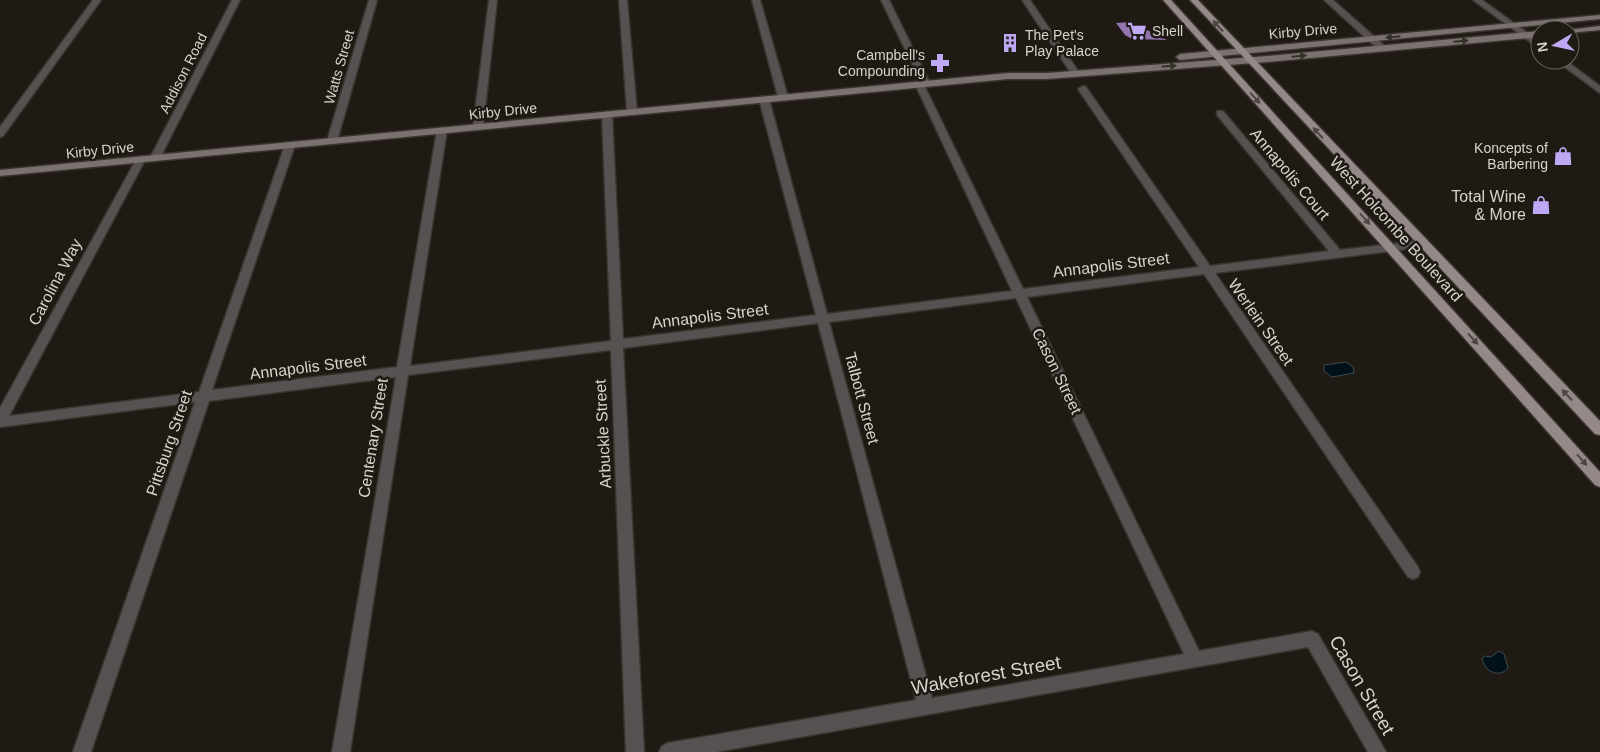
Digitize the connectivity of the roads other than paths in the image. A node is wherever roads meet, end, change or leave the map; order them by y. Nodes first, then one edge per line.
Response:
1 (97, 0) edge
2 (236, 0) edge
3 (373, 0) edge
4 (493, 0) edge
5 (623, 0) edge
6 (756, 0) edge
7 (885, 0) edge
8 (1026, 0) edge
9 (1167, 0) edge
10 (1194, 0) edge
11 (1328, 0) edge
12 (1476, 0) edge
13 (1600, 17) edge
14 (1511, 25) junction
15 (1600, 28) edge
16 (1580, 30) edge
17 (1524, 35) junction
18 (1530, 35) edge
19 (1372, 39) junction
20 (1530, 39) edge
21 (1383, 49) junction
22 (1242, 51) junction
23 (1219, 58) junction
24 (1251, 60) junction
25 (1073, 70) junction
26 (1572, 70) edge
27 (923, 84) junction
28 (1083, 90) dead end
29 (1600, 90) edge
30 (783, 97) junction
31 (764, 99) junction
32 (632, 112) junction
33 (1220, 113) dead end
34 (607, 114) junction
35 (478, 127) junction
36 (442, 130) junction
37 (0, 134) edge
38 (332, 141) junction
39 (290, 145) junction
40 (155, 158) junction
41 (140, 160) junction
42 (0, 173) edge
43 (1423, 243) junction
44 (1390, 246) junction
45 (1337, 253) junction
46 (1205, 270) junction
47 (1020, 293) junction
48 (824, 318) junction
49 (617, 344) junction
50 (402, 371) junction
51 (204, 396) junction
52 (0, 421) edge
53 (1600, 430) edge
54 (1600, 481) edge
55 (1413, 572) dead end
56 (1312, 639) joint
57 (1195, 659) junction
58 (926, 706) junction
59 (732, 747) edge
60 (82, 752) edge
61 (341, 752) edge
62 (635, 752) edge
63 (668, 752) edge
64 (1377, 752) edge

1 - 37 street
2 - 40 street, Addison Road
3 - 38 street, Watts Street
4 - 35 street
5 - 32 street
6 - 30 street
7 - 27 street, Cason Street
8 - 25 street
9 - 23 main road, West Holcombe Boulevard
22 -> 10 main road, West Holcombe Boulevard
11 - 19 street
12 - 14 street
13 - 14 main road, Kirby Drive
14 - 17 street
14 -> 19 main road, Kirby Drive
15 - 16 main road
17 - 18 main road, Kirby Drive
17 - 20 street
21 -> 17 main road, Kirby Drive
19 - 21 street
19 - 22 main road, Kirby Drive
24 -> 21 main road, Kirby Drive
22 - 23 main road, Kirby Drive
22 - 24 main road, West Holcombe Boulevard
23 - 24 main road, Kirby Drive
23 - 25 main road, Kirby Drive
23 -> 44 main road, West Holcombe Boulevard
43 -> 24 main road, West Holcombe Boulevard
25 - 27 main road, Kirby Drive
26 - 29 street
27 - 30 main road, Kirby Drive
27 - 47 street, Cason Street
28 - 46 street, Werlein Street
30 - 31 main road, Kirby Drive
31 - 32 main road, Kirby Drive
31 - 48 street, Talbott Street
32 - 34 main road, Kirby Drive
33 - 45 street, Annapolis Court
34 - 35 main road, Kirby Drive
34 - 49 street, Arbuckle Street
35 - 36 main road, Kirby Drive
36 - 38 main road, Kirby Drive
36 - 50 street, Centenary Street
38 - 39 main road, Kirby Drive
39 - 40 main road, Kirby Drive
39 - 51 street, Pittsburg Street
40 - 41 main road, Kirby Drive
41 - 42 main road, Kirby Drive
41 - 52 street, Carolina Way
43 - 44 street, Annapolis Street
53 -> 43 main road, West Holcombe Boulevard
44 - 45 street, Annapolis Street
44 -> 54 main road, West Holcombe Boulevard
45 - 46 street, Annapolis Street
46 - 47 street, Annapolis Street
46 - 55 street, Werlein Street
47 - 48 street, Annapolis Street
47 - 57 street, Cason Street
48 - 49 street, Annapolis Street
48 - 58 street, Talbott Street
49 - 50 street, Annapolis Street
49 - 62 street, Arbuckle Street
50 - 51 street, Annapolis Street
50 - 61 street, Centenary Street
51 - 52 street, Annapolis Street
51 - 60 street, Pittsburg Street
56 - 57 street, Wakeforest Street
56 - 64 street, Cason Street
57 - 58 street, Wakeforest Street
58 - 59 street, Wakeforest Street
59 - 63 street, Wakeforest Street

